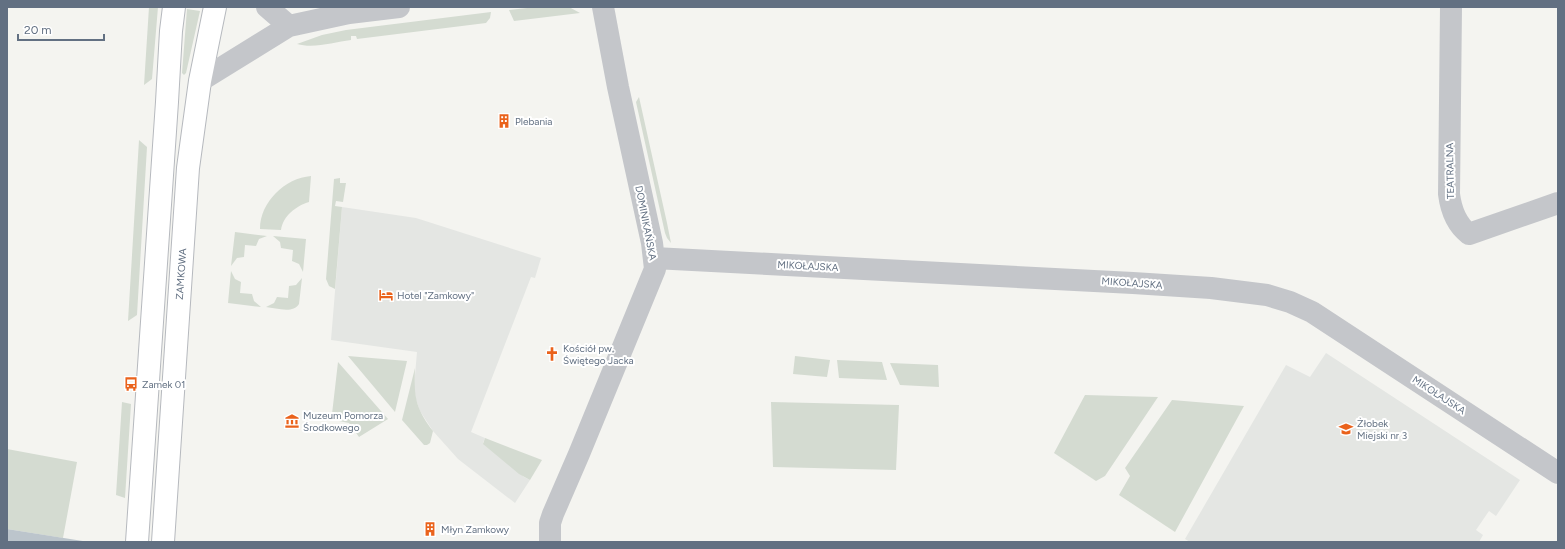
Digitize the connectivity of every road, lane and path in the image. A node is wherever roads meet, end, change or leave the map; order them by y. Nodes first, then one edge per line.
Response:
1 (174, 7) edge
2 (215, 7) edge
3 (267, 7) edge
4 (399, 7) edge
5 (603, 7) edge
6 (1452, 7) edge
7 (289, 26) junction
8 (200, 81) junction
9 (1558, 203) edge
10 (654, 258) junction
11 (1558, 473) edge
12 (137, 542) edge
13 (163, 542) edge
14 (550, 542) edge

1 - 12 main road
2 - 8 main road, ZAMKOWA
3 - 7 street
4 - 7 street
5 - 10 street, DOMINIKAŃSKA
6 - 9 street, TEATRALNA
7 - 8 street
8 - 13 main road, ZAMKOWA
10 - 11 street, MIKOŁAJSKA
10 - 14 street, DOMINIKAŃSKA

